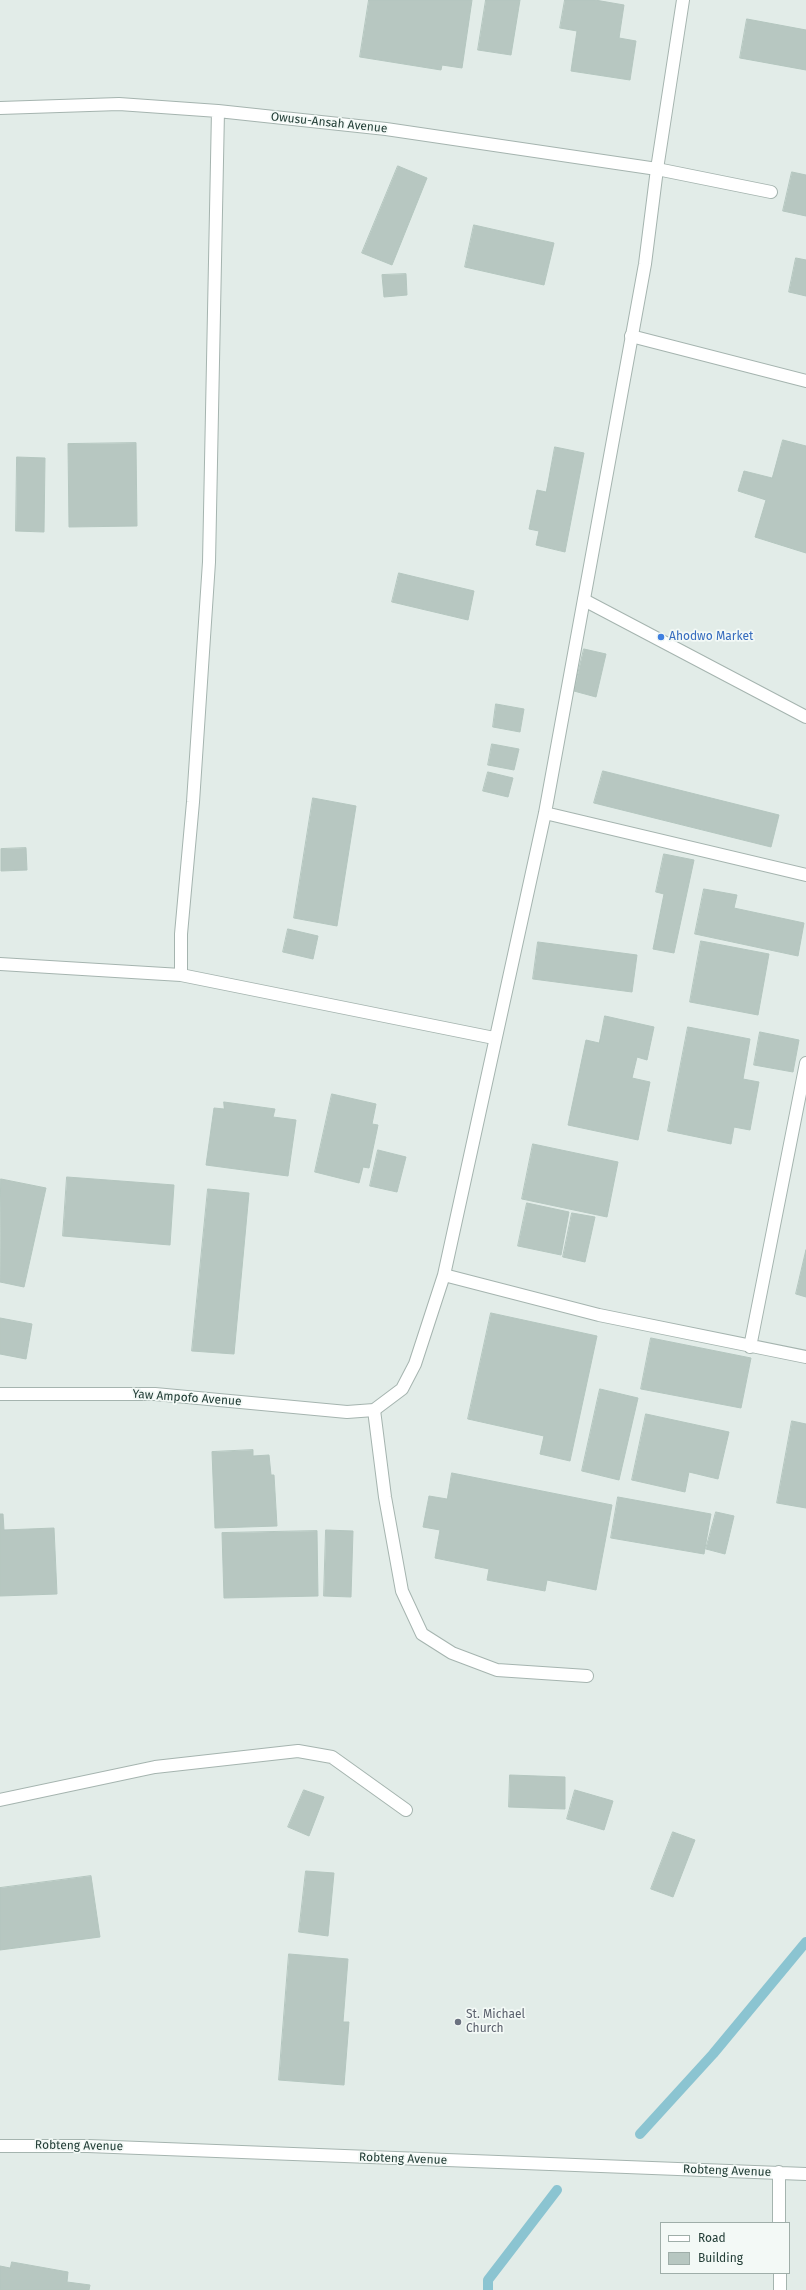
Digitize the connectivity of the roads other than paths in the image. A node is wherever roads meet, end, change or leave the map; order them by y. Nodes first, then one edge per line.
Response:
1 (683, 0) edge
2 (0, 108) edge
3 (218, 111) junction
4 (657, 169) junction
5 (771, 192) dead end
6 (631, 336) junction
7 (806, 381) edge
8 (584, 600) junction
9 (806, 717) edge
10 (545, 813) junction
11 (806, 875) edge
12 (0, 964) edge
13 (180, 975) junction
14 (494, 1038) junction
15 (806, 1063) edge
16 (444, 1275) junction
17 (750, 1347) junction
18 (806, 1357) edge
19 (0, 1394) edge
20 (374, 1410) junction
21 (587, 1676) dead end
22 (0, 1800) edge
23 (406, 1810) dead end
24 (0, 2146) edge
25 (779, 2172) junction
26 (806, 2174) edge
27 (779, 2222) edge
28 (780, 2274) edge
29 (780, 2290) edge

1 - 4 street
2 - 3 street, Owusu-Ansah Avenue
3 - 4 street, Owusu-Ansah Avenue
3 - 13 street
4 - 5 street, Owusu-Ansah Avenue
4 - 6 street
6 - 7 street
6 - 8 street
8 - 9 street
8 - 10 street
10 - 11 street
10 - 14 street
12 - 13 street
13 - 14 street
14 - 16 street
15 - 17 street
16 - 17 street
16 - 20 street
17 - 18 street
19 - 20 street, Yaw Ampofo Avenue
20 - 21 street
22 - 23 street
24 - 25 street, Robteng Avenue
25 - 26 street, Robteng Avenue
25 - 27 street
28 - 29 street

